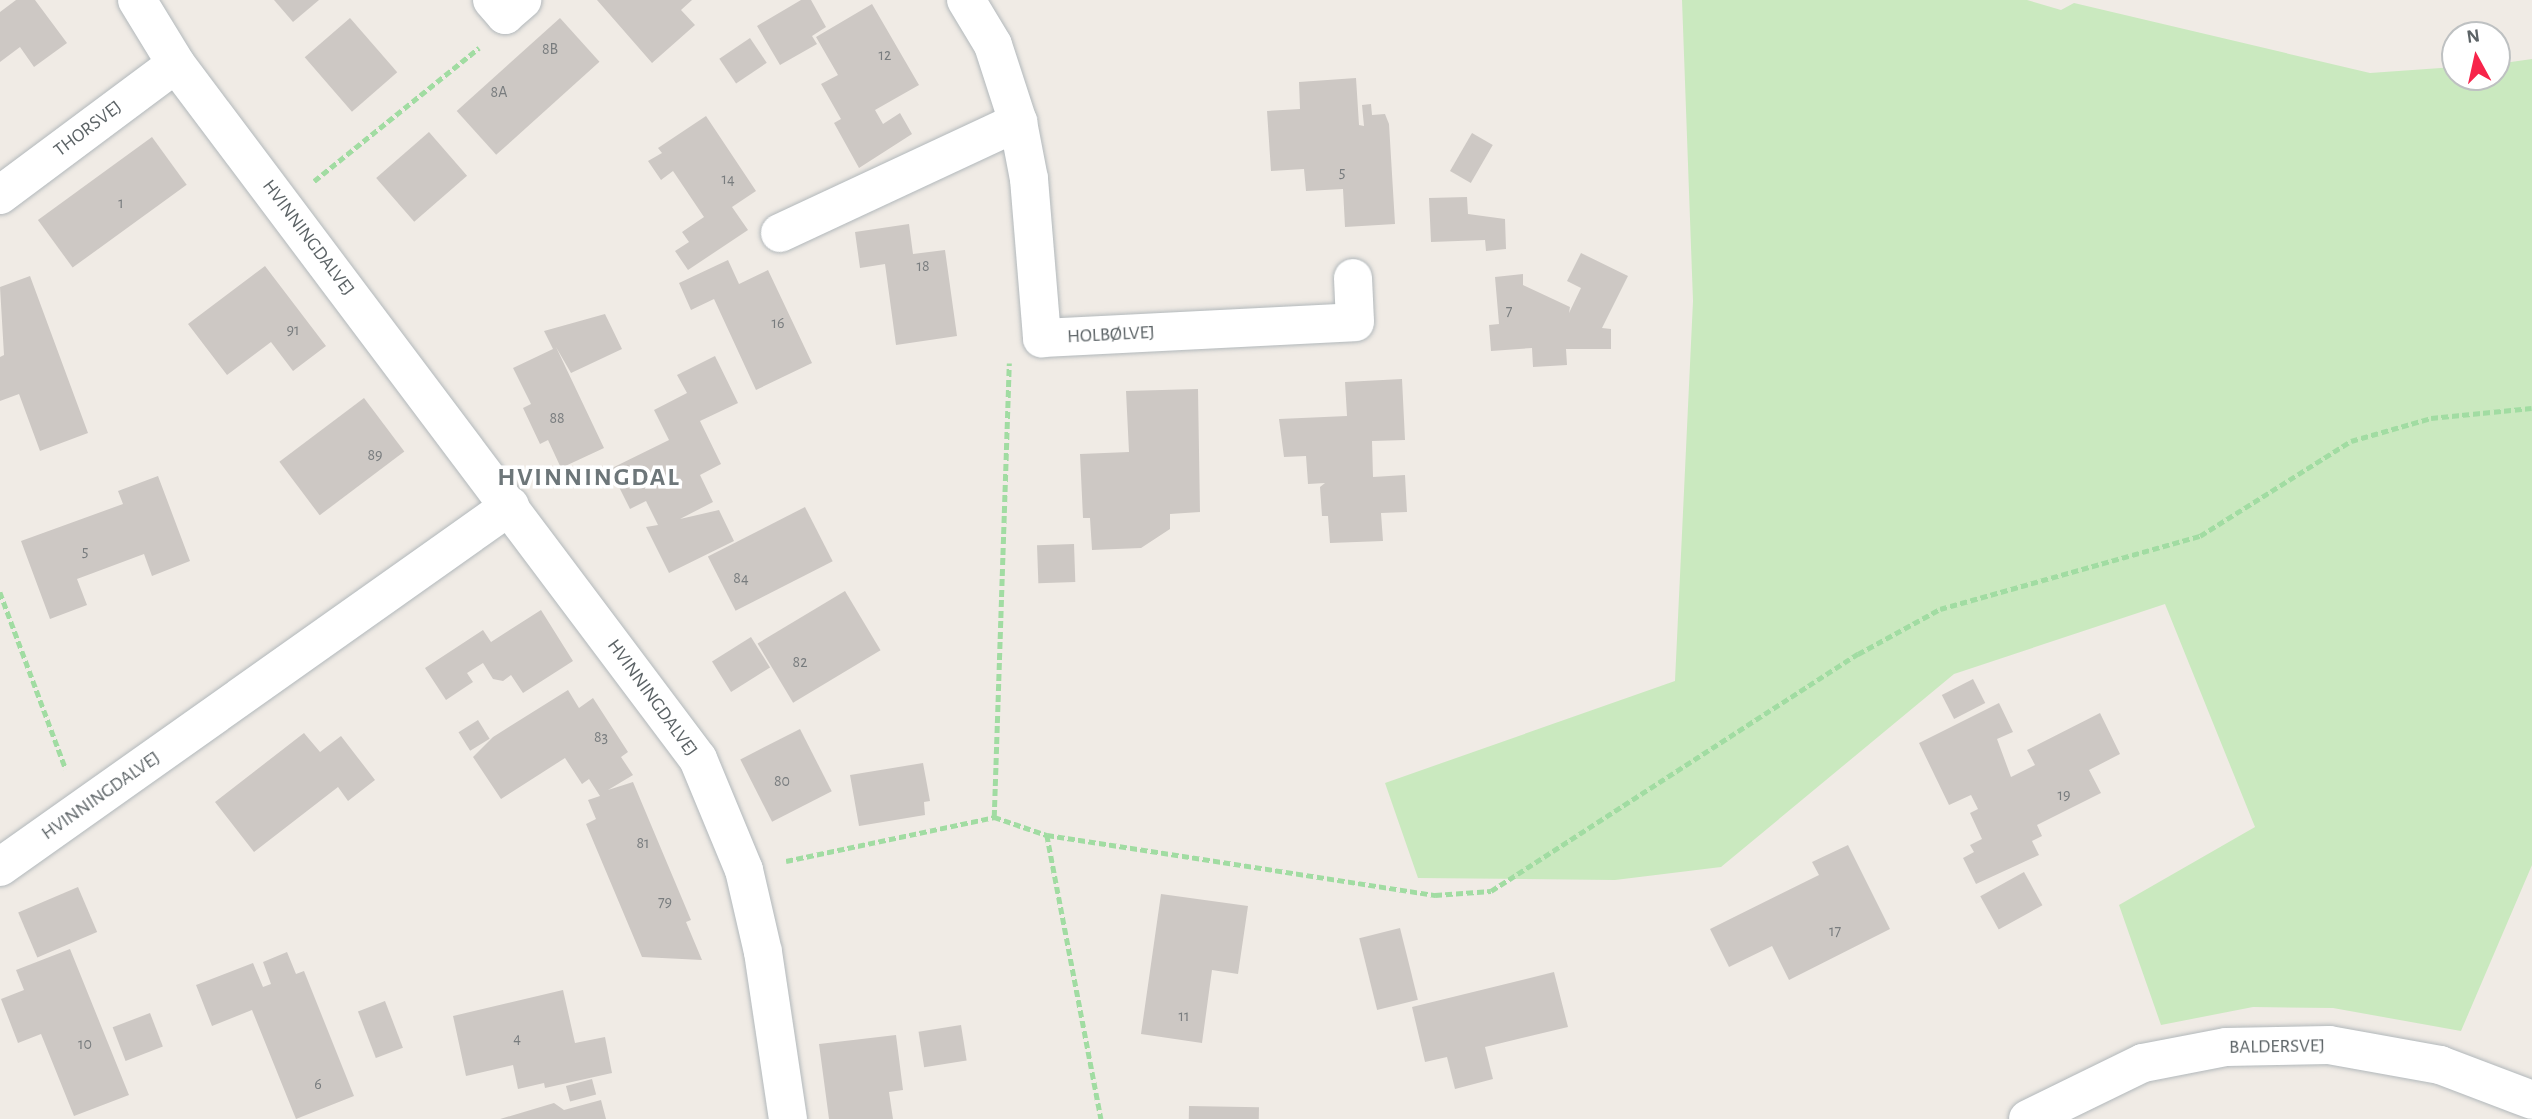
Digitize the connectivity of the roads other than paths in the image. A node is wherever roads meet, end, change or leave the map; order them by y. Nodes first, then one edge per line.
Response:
1 (137, 0) edge
2 (966, 0) edge
3 (176, 64) junction
4 (1018, 122) junction
5 (0, 195) edge
6 (780, 233) dead end
7 (1353, 278) dead end
8 (510, 506) junction
9 (0, 867) edge
10 (2532, 1100) edge
11 (788, 1119) edge
12 (2028, 1119) edge

1 - 3 street, HVINNINGDALVEJ
2 - 4 street, HOLBØLVEJ
3 - 5 street, THORSVEJ
3 - 8 street, HVINNINGDALVEJ
4 - 6 street
4 - 7 street, HOLBØLVEJ
8 - 9 street, HVINNINGDALVEJ
8 - 11 street, HVINNINGDALVEJ
10 - 12 street, BALDERSVEJ

